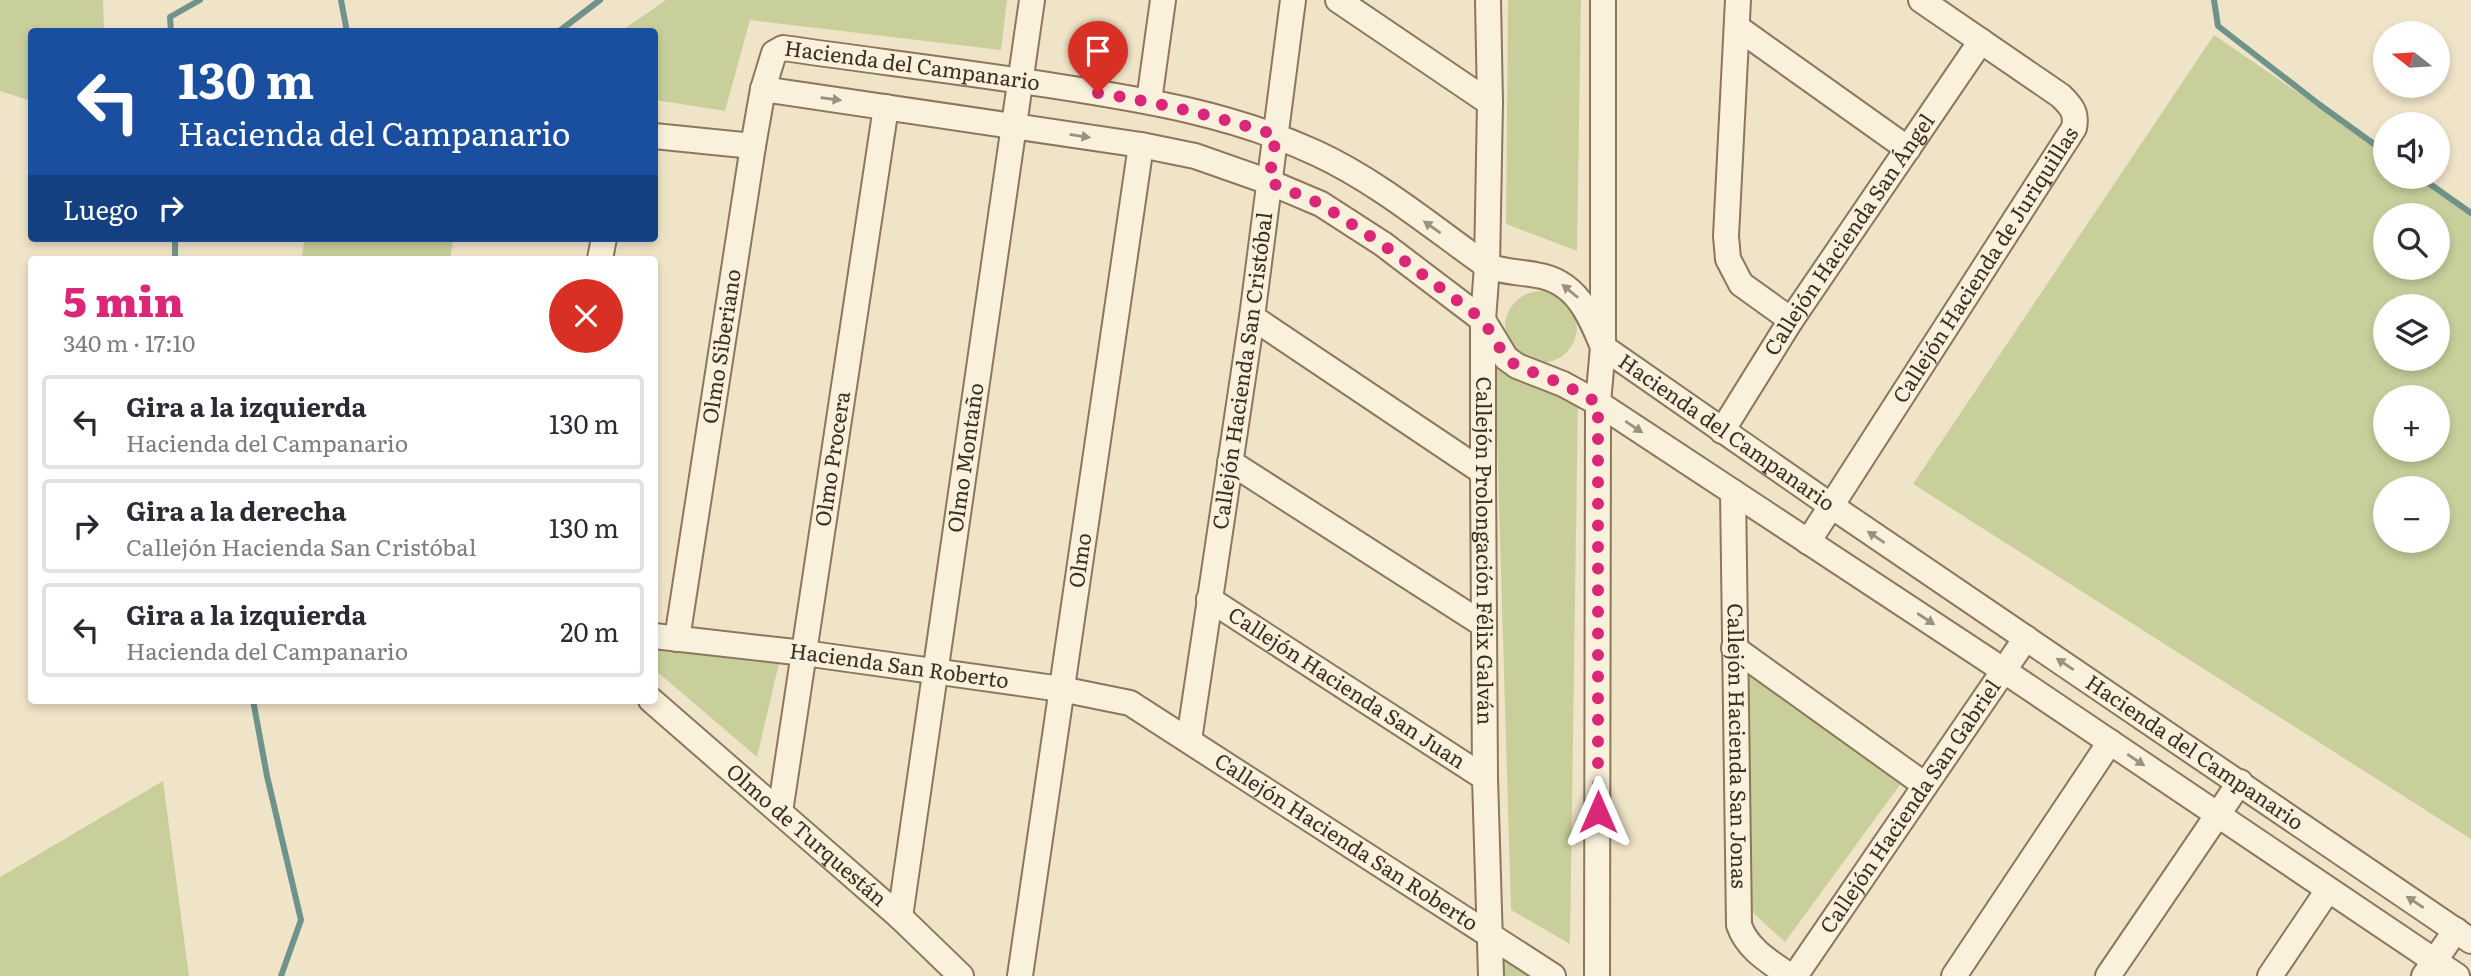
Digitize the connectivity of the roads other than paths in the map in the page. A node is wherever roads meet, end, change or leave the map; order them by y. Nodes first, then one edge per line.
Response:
1 (1032, 0) edge
2 (1163, 0) edge
3 (1293, 0) edge
4 (1338, 0) edge
5 (1488, 0) edge
6 (1603, 0) edge
7 (1738, 0) edge
8 (1921, 0) edge
9 (1738, 28) junction
10 (1980, 41) junction
11 (771, 57) joint
12 (1021, 81) junction
13 (764, 89) junction
14 (1149, 101) junction
15 (1490, 103) junction
16 (886, 107) junction
17 (1014, 126) junction
18 (1276, 135) junction
19 (658, 136) edge
20 (1142, 145) junction
21 (753, 146) junction
22 (1908, 149) junction
23 (1269, 182) junction
24 (1488, 266) junction
25 (1252, 317) junction
26 (1483, 320) junction
27 (1791, 320) junction
28 (1603, 347) junction
29 (1598, 403) junction
30 (1722, 431) junction
31 (1230, 462) junction
32 (1483, 472) junction
33 (1733, 492) junction
34 (1830, 505) junction
35 (1808, 542) junction
36 (1209, 599) junction
37 (1484, 625) junction
38 (666, 637) edge
39 (2026, 638) junction
40 (1734, 648) junction
41 (804, 653) junction
42 (2003, 670) junction
43 (933, 671) junction
44 (1061, 689) junction
45 (656, 704) edge
46 (1141, 709) joint
47 (1189, 740) junction
48 (2110, 742) junction
49 (1485, 778) junction
50 (2240, 782) junction
51 (1925, 785) junction
52 (780, 812) junction
53 (2217, 816) junction
54 (2328, 890) junction
55 (900, 917) junction
56 (1490, 934) junction
57 (2464, 936) edge
58 (2429, 968) edge
59 (961, 976) edge
60 (1020, 976) edge
61 (1491, 976) edge
62 (1553, 976) edge
63 (1597, 976) edge
64 (1793, 976) edge
65 (1954, 976) edge
66 (2108, 976) edge
67 (2270, 976) edge
68 (2457, 976) edge

1 - 12 street, Olmo Montaño
2 - 14 street
3 - 18 street, Callejón Hacienda San Cristóbal
4 - 15 street
5 - 15 street, Callejón Prolongación Félix Galván
6 - 28 street
7 - 9 street
8 - 10 street, Callejón Hacienda de Juriquillas
9 - 22 street
9 - 27 street
10 - 22 street, Callejón Hacienda San Ángel
10 - 34 street, Callejón Hacienda de Juriquillas
11 - 12 street, Hacienda del Campanario
11 - 13 street, Olmo Siberiano
12 - 14 street, Hacienda del Campanario
12 - 17 street, Olmo Montaño
13 -> 16 street, Hacienda del Campanario
13 - 21 street, Olmo Siberiano
14 - 18 street, Hacienda del Campanario
15 - 24 street, Callejón Prolongación Félix Galván
16 - 17 street, Hacienda del Campanario
16 - 41 street, Olmo Procera
17 -> 20 street, Hacienda del Campanario
17 - 43 street, Olmo Montaño
18 - 23 street, Callejón Hacienda San Cristóbal
24 -> 18 street, Hacienda del Campanario
19 - 21 street
20 - 23 street, Hacienda del Campanario
20 - 44 street, Olmo
21 - 38 street, Olmo Siberiano
22 - 27 street, Callejón Hacienda San Ángel
23 - 25 street, Callejón Hacienda San Cristóbal
23 - 26 street, Hacienda del Campanario
24 - 26 street, Callejón Prolongación Félix Galván
28 -> 24 street, Hacienda del Campanario
25 - 31 street, Callejón Hacienda San Cristóbal
25 - 32 street
26 - 29 street, Hacienda del Campanario
26 - 32 street, Callejón Prolongación Félix Galván
27 - 30 street, Callejón Hacienda San Ángel
28 - 29 street
28 - 30 street, Hacienda del Campanario
29 -> 33 street, Hacienda del Campanario
29 - 63 street
30 - 34 street, Hacienda del Campanario
31 - 36 street, Callejón Hacienda San Cristóbal
31 - 37 street
32 - 37 street, Callejón Prolongación Félix Galván
33 - 35 street, Hacienda del Campanario
33 - 40 street, Callejón Hacienda San Jonas
34 - 35 street, Callejón Hacienda de Juriquillas
39 -> 34 street, Hacienda del Campanario
35 -> 42 street, Hacienda del Campanario
36 - 47 street, Callejón Hacienda San Cristóbal
36 - 49 street, Callejón Hacienda San Juan
37 - 49 street, Callejón Prolongación Félix Galván
38 - 41 street, Hacienda San Roberto
39 - 42 street, Callejón Hacienda San Gabriel
50 -> 39 street, Hacienda del Campanario
40 - 51 street
40 - 64 street, Callejón Hacienda San Jonas
41 - 43 street, Hacienda San Roberto
41 - 52 street, Olmo Procera
42 - 48 street, Hacienda del Campanario
42 - 51 street, Callejón Hacienda San Gabriel
43 - 44 street, Hacienda San Roberto
43 - 55 street, Olmo Montaño
44 - 46 street, Hacienda San Roberto
44 - 60 street, Olmo
45 - 52 street, Olmo de Turquestán
46 - 47 street, Callejón Hacienda San Roberto
47 - 56 street, Callejón Hacienda San Roberto
48 -> 53 street, Hacienda del Campanario
48 - 65 street
49 - 56 street, Callejón Prolongación Félix Galván
50 - 53 street
57 -> 50 street, Hacienda del Campanario
51 - 64 street, Callejón Hacienda San Gabriel
52 - 55 street, Olmo de Turquestán
53 - 54 street, Hacienda del Campanario
53 - 66 street
54 - 58 street, Hacienda del Campanario
54 - 67 street
55 - 59 street, Olmo de Turquestán
56 - 61 street, Callejón Prolongación Félix Galván
56 - 62 street, Callejón Hacienda San Roberto
57 - 58 street
58 - 68 street, Hacienda del Campanario

